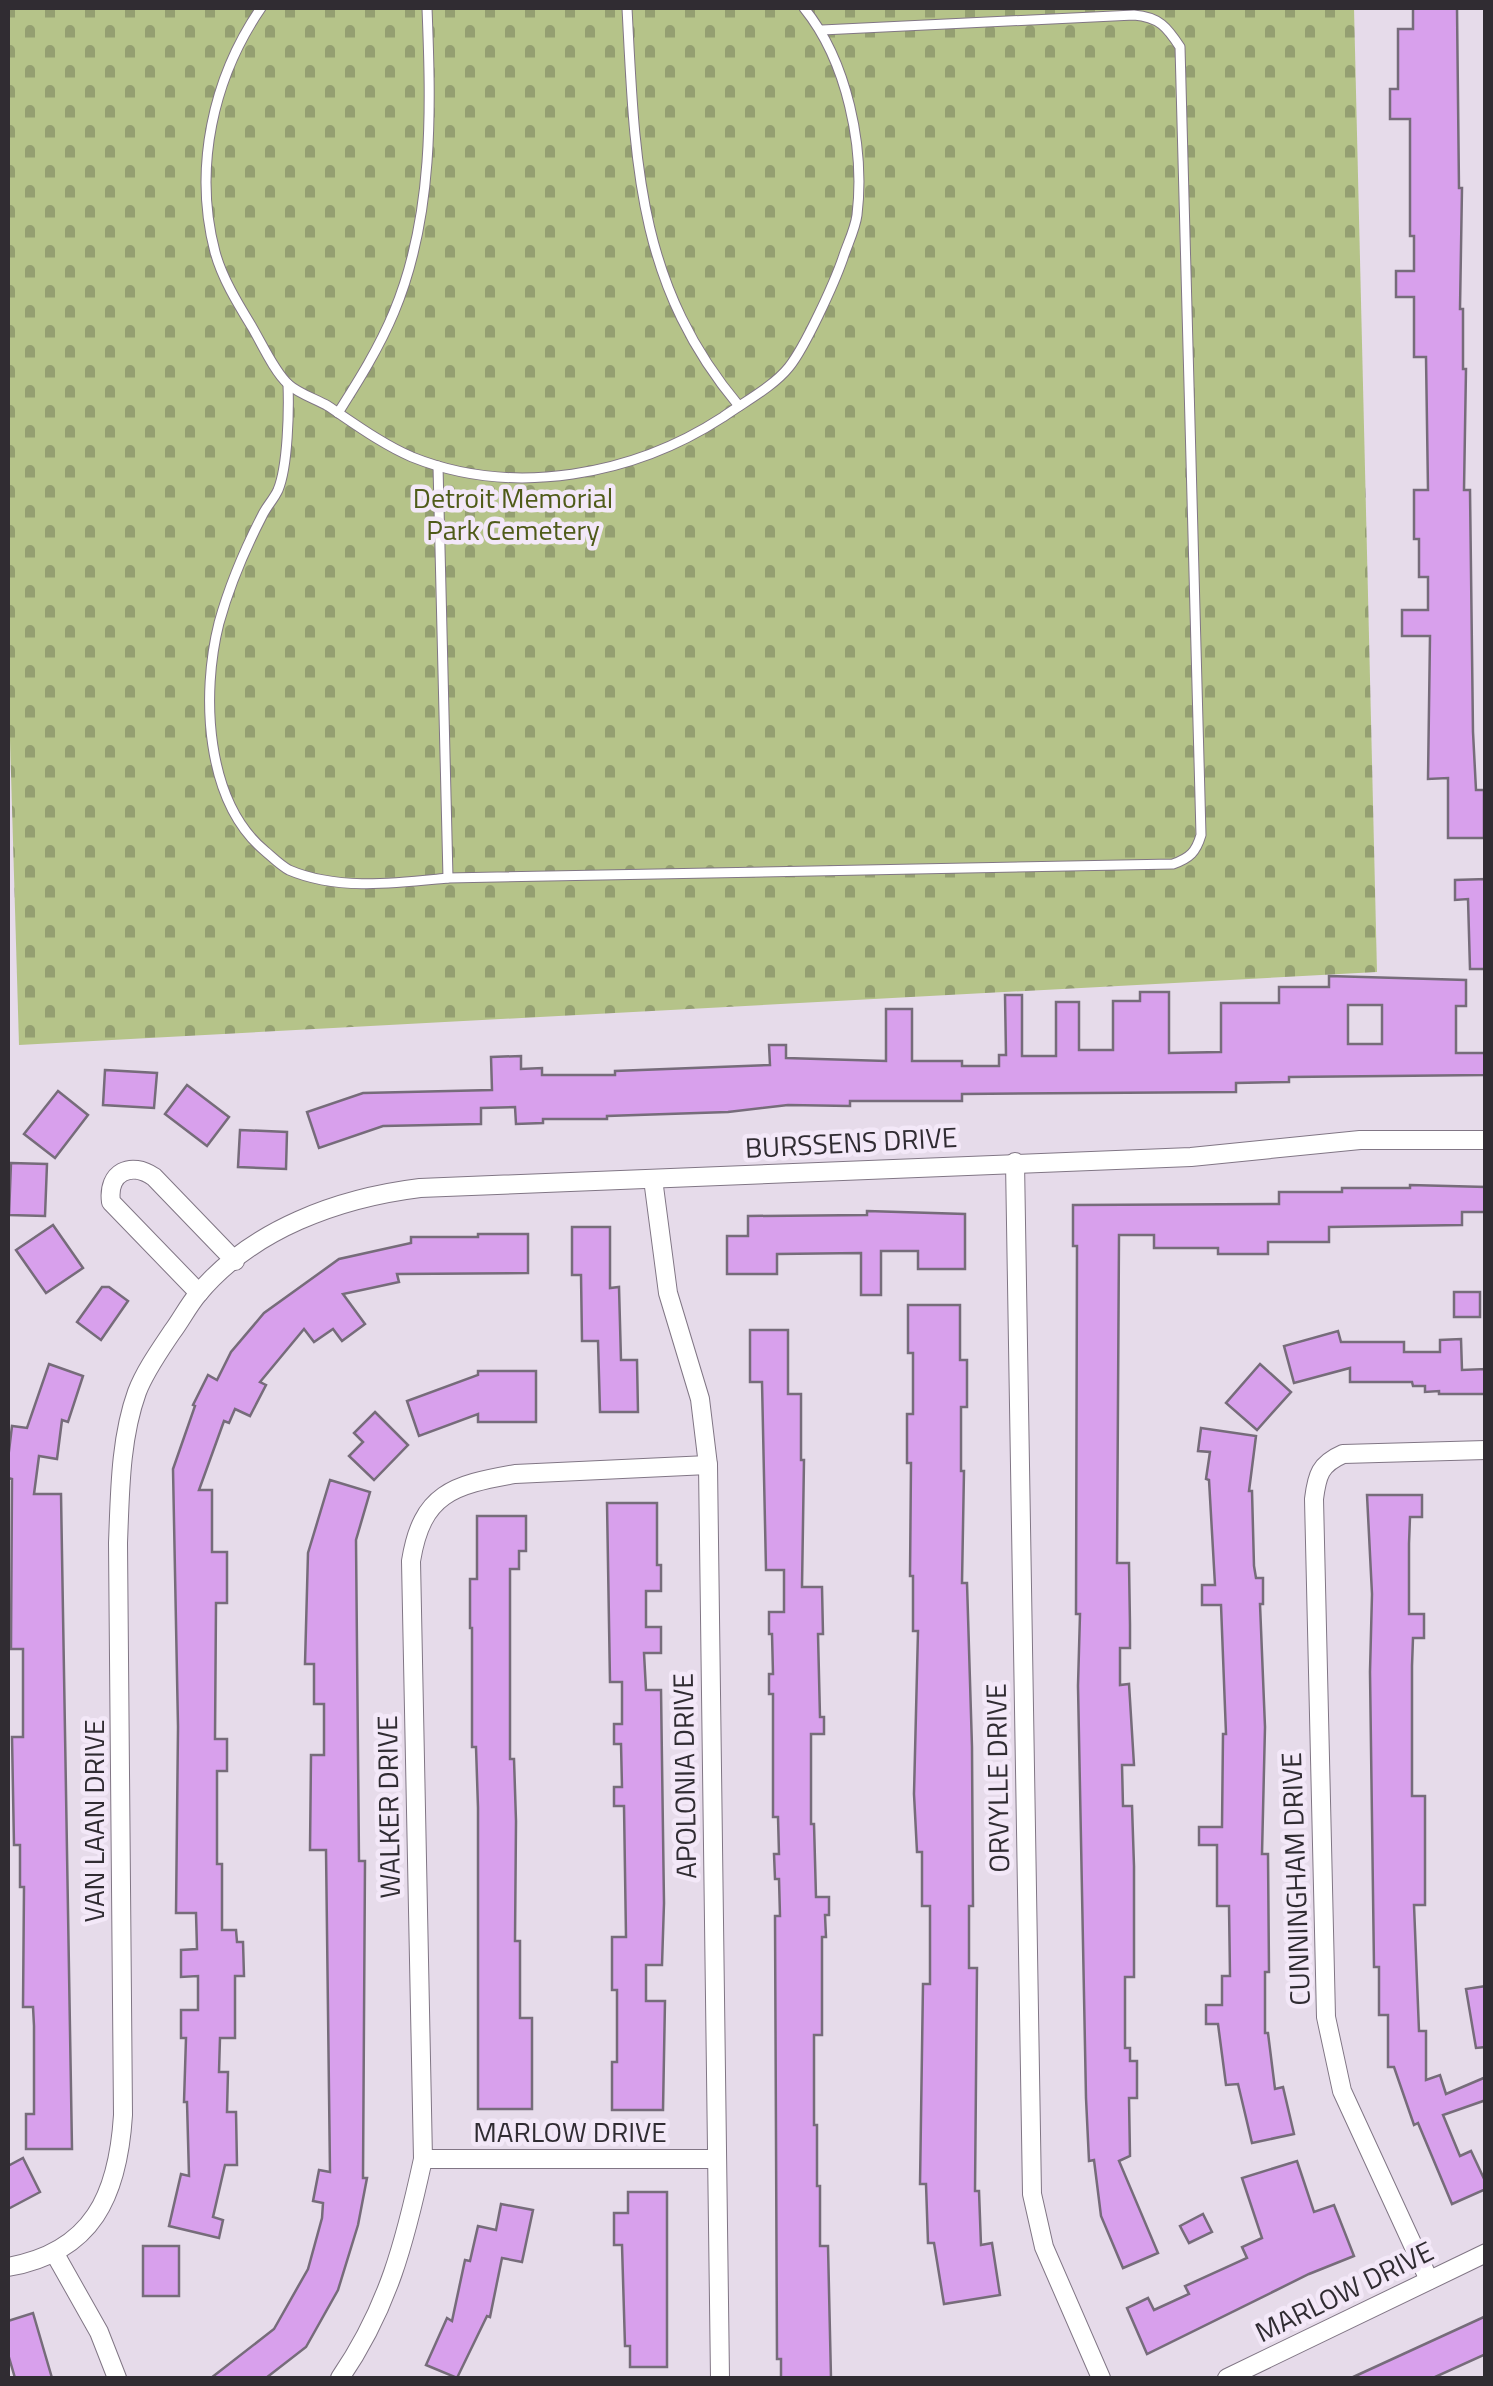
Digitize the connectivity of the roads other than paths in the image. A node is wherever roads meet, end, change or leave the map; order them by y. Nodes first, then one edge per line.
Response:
1 (261, 8) edge
2 (427, 8) edge
3 (627, 8) edge
4 (804, 8) edge
5 (1134, 11) edge
6 (822, 30) junction
7 (288, 384) junction
8 (739, 406) junction
9 (338, 413) junction
10 (438, 466) junction
11 (448, 878) junction
12 (1486, 1140) edge
13 (1015, 1162) junction
14 (653, 1178) junction
15 (235, 1261) junction
16 (199, 1293) junction
17 (1486, 1450) edge
18 (708, 1465) junction
19 (423, 2159) junction
20 (716, 2159) junction
21 (1486, 2252) edge
22 (56, 2254) junction
23 (8, 2267) edge
24 (1428, 2280) junction
25 (116, 2378) edge
26 (340, 2378) edge
27 (720, 2378) edge
28 (1101, 2378) edge
29 (1227, 2378) edge

1 - 7 lane
2 - 9 lane
3 - 8 lane
4 - 6 lane
5 - 6 lane
5 - 11 lane
6 - 8 lane
7 - 9 lane
7 - 11 lane
8 - 10 lane
9 - 10 lane
10 - 11 lane
12 - 13 street, BURSSENS DRIVE
13 - 14 street, BURSSENS DRIVE
13 - 28 street, ORVYLLE DRIVE
14 - 15 street, BURSSENS DRIVE
14 - 18 street, APOLONIA DRIVE
15 - 16 street, VAN LAAN DRIVE
15 - 16 street
16 - 22 street, VAN LAAN DRIVE
17 - 24 street, CUNNINGHAM DRIVE
18 - 19 street, WALKER DRIVE
18 - 20 street, APOLONIA DRIVE
19 - 20 street, MARLOW DRIVE
19 - 26 street, WALKER DRIVE
20 - 27 street, APOLONIA DRIVE
21 - 24 street, MARLOW DRIVE
22 - 23 street
22 - 25 street
24 - 29 street, MARLOW DRIVE

